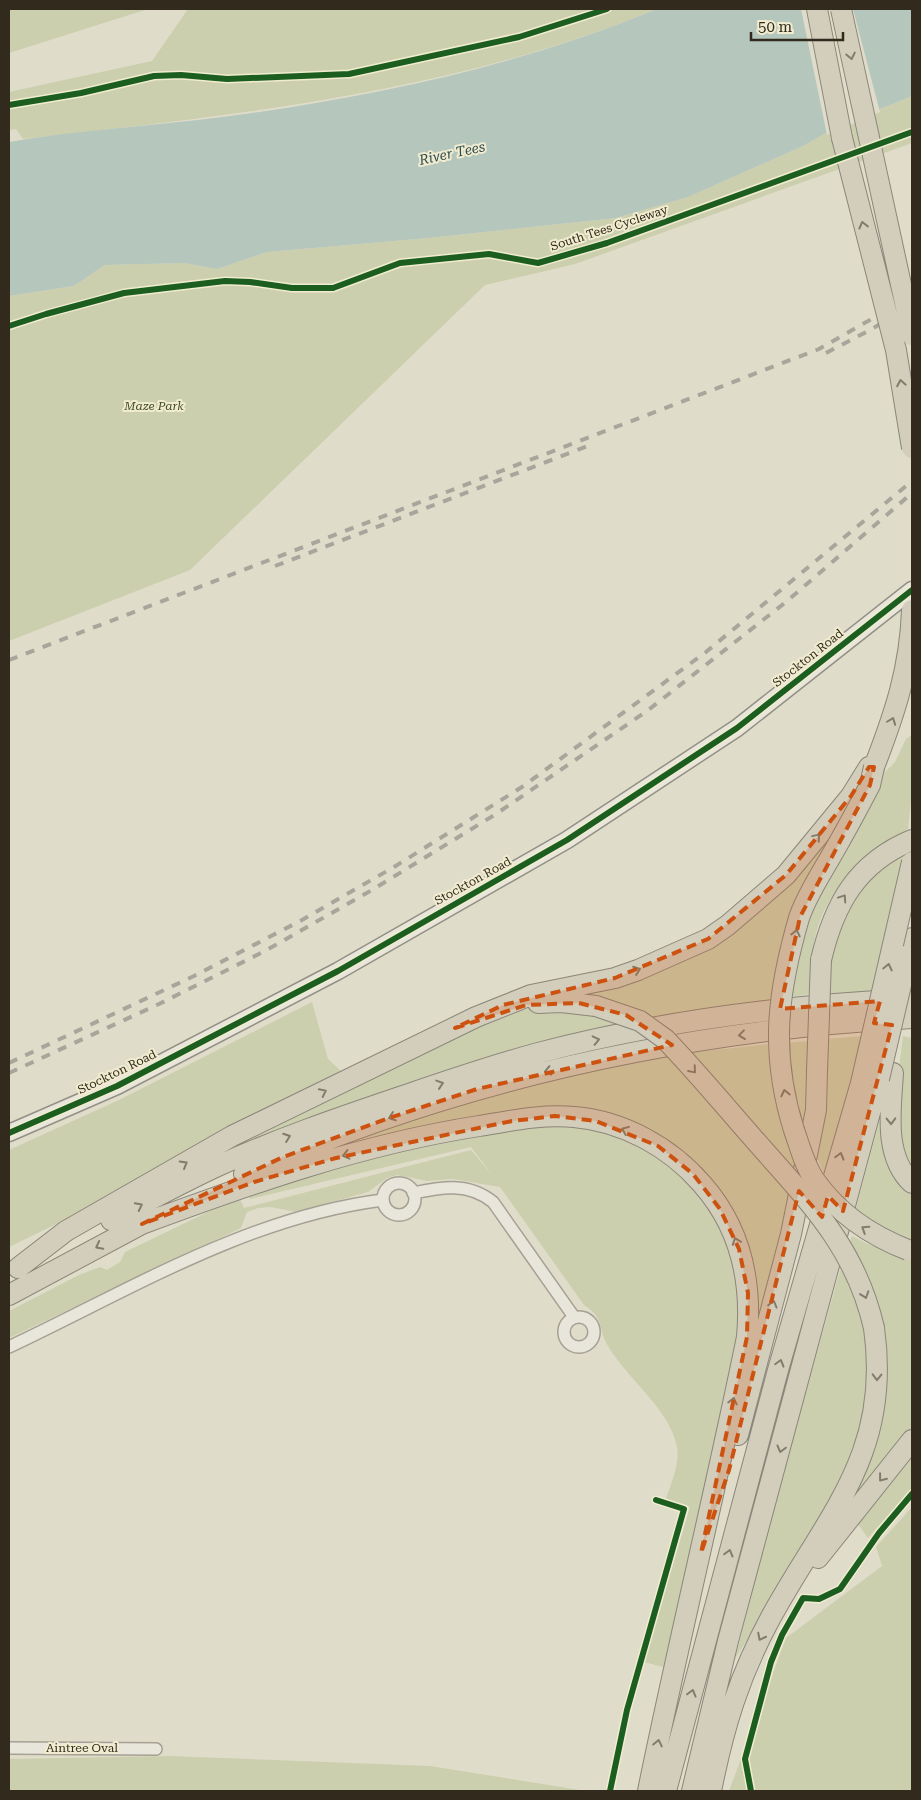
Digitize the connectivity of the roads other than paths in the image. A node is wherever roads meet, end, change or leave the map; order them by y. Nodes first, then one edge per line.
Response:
1 (817, 9) edge
2 (841, 9) edge
3 (910, 309) edge
4 (912, 335) edge
5 (912, 448) edge
6 (912, 590) edge
7 (912, 610) edge
8 (874, 767) junction
9 (912, 840) edge
10 (912, 862) edge
11 (910, 947) edge
12 (912, 999) edge
13 (912, 1018) edge
14 (858, 1021) junction
15 (455, 1028) junction
16 (912, 1028) edge
17 (878, 1078) junction
18 (9, 1133) edge
19 (912, 1183) edge
20 (413, 1192) junction
21 (383, 1200) junction
22 (142, 1224) junction
23 (910, 1250) edge
24 (14, 1270) edge
25 (9, 1295) edge
26 (574, 1318) dead end
27 (9, 1346) edge
28 (912, 1440) edge
29 (701, 1553) junction
30 (785, 1595) junction
31 (9, 1748) edge
32 (156, 1748) dead end
33 (711, 1788) edge
34 (648, 1791) edge
35 (666, 1791) edge
36 (692, 1791) edge

5 -> 1 highway, bridge
2 -> 3 highway, bridge
3 - 4 highway, bridge
6 - 18 main road, Stockton Road
8 -> 7 highway
15 -> 8 highway
23 -> 8 highway, bridge
29 -> 9 highway, bridge
17 -> 10 highway, bridge
11 - 17 highway, bridge
24 -> 12 highway
13 - 14 highway
14 - 16 highway
14 -> 22 highway
24 -> 15 highway
15 -> 30 highway, bridge
17 -> 19 highway
35 -> 17 highway
17 -> 36 highway
20 - 21 street
20 - 21 street
20 - 26 street
21 - 27 street
22 -> 25 highway
29 -> 22 highway
28 -> 30 highway
34 -> 29 highway
30 -> 33 highway
31 - 32 street, Aintree Oval

